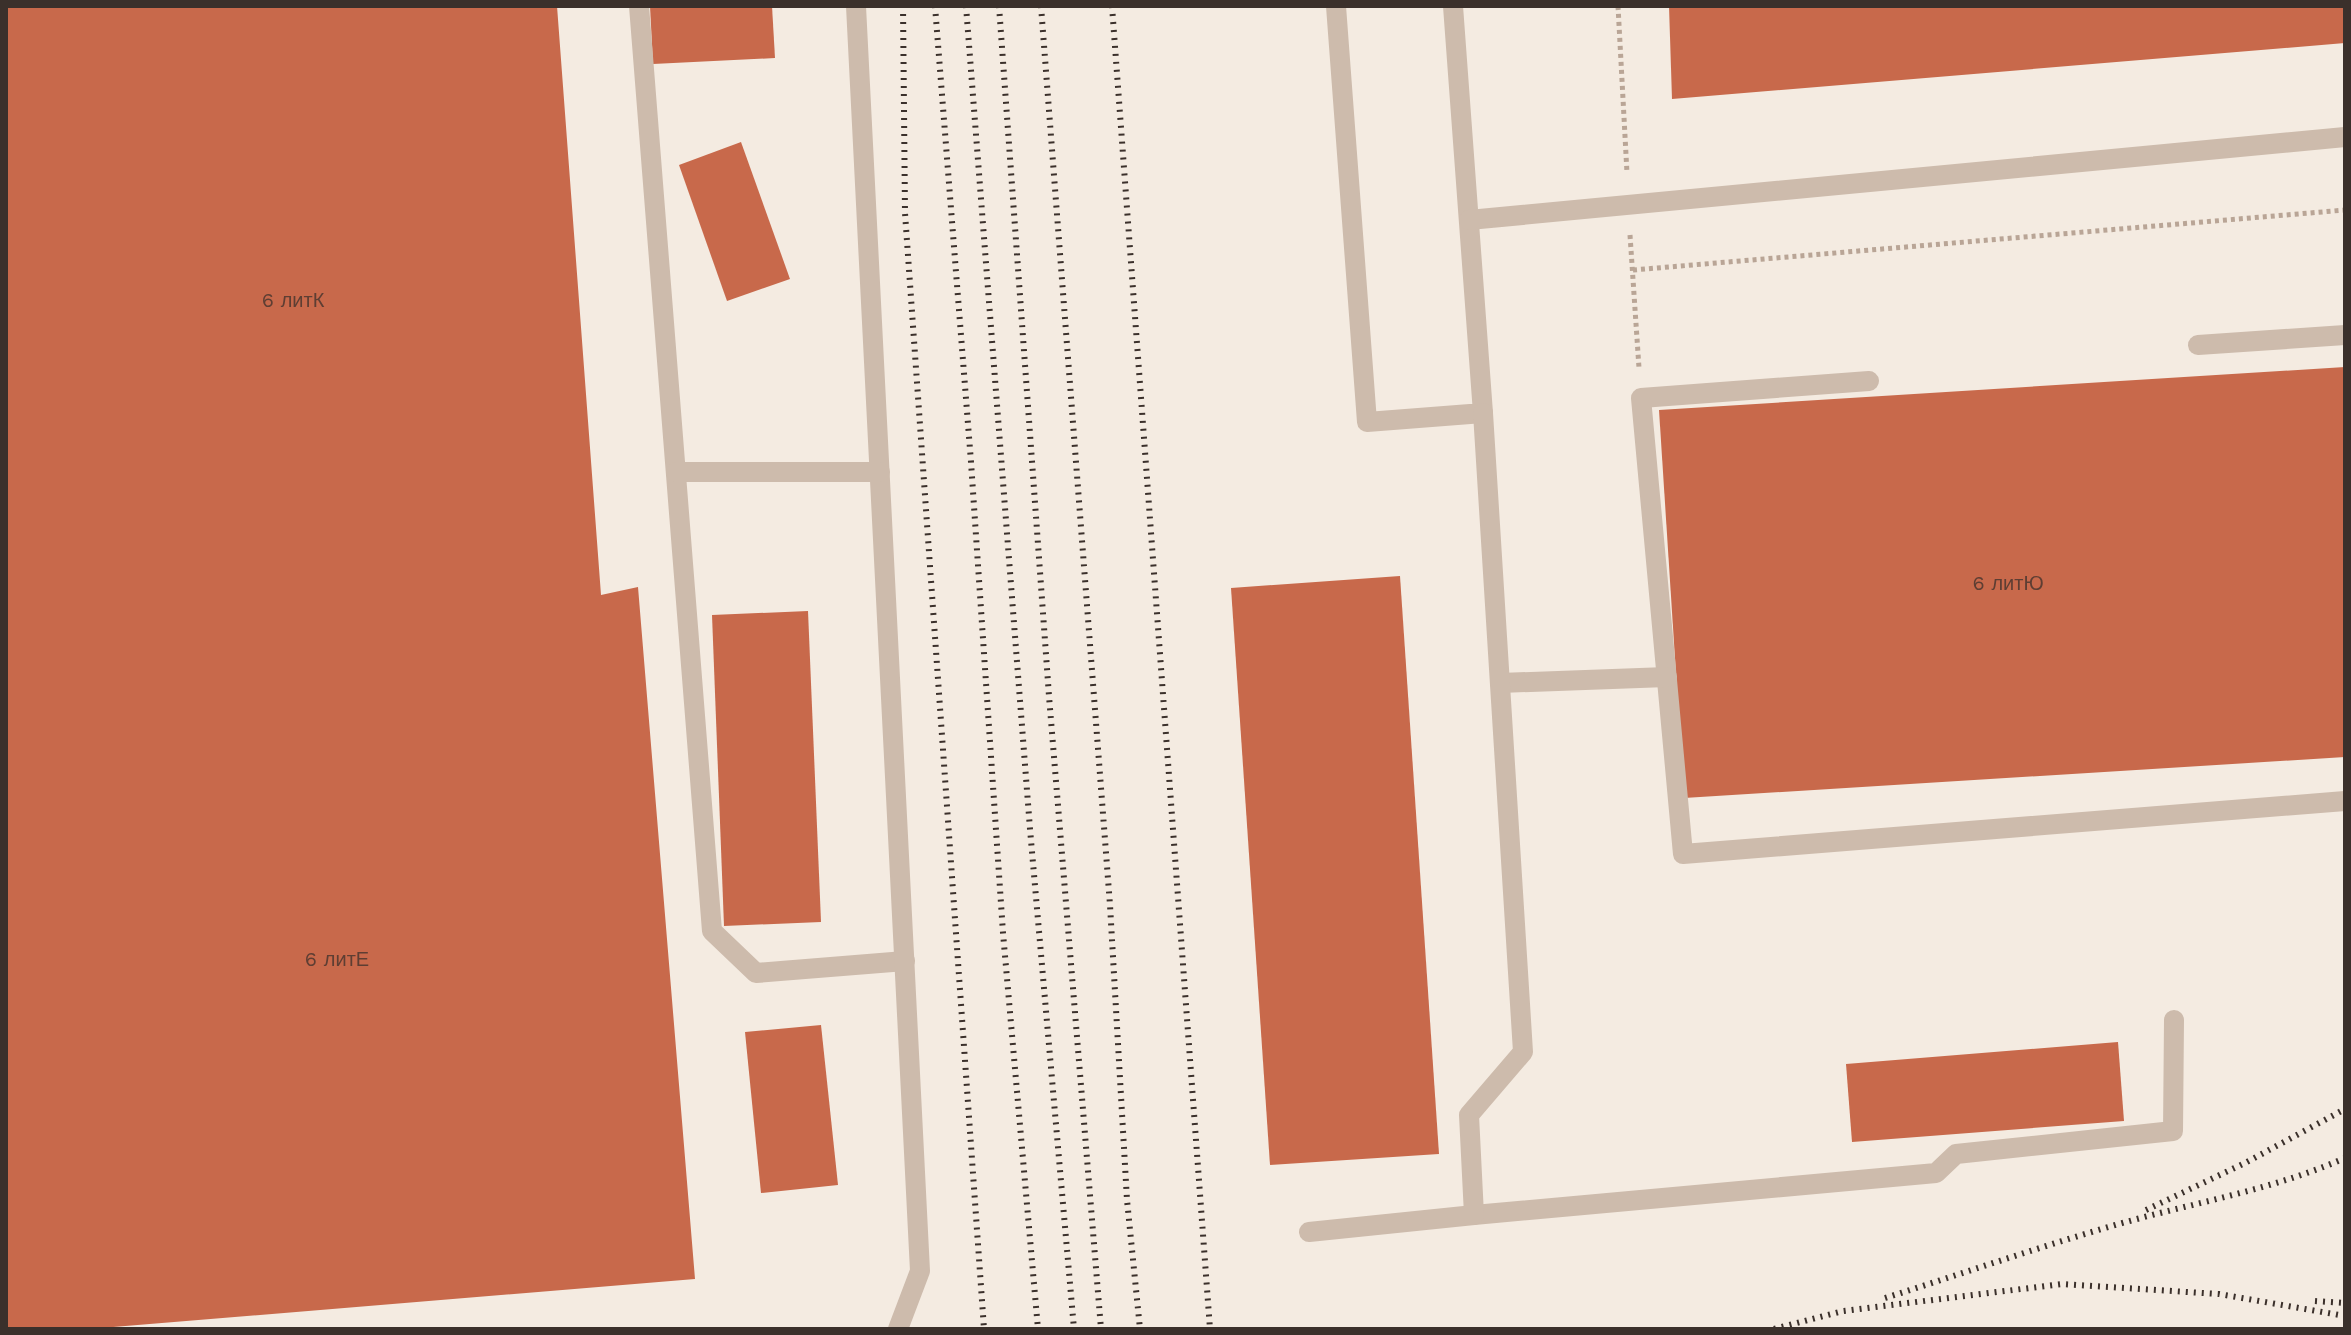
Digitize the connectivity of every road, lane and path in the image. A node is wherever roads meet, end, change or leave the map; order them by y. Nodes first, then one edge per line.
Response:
1 (639, 6) edge
2 (856, 6) edge
3 (1336, 6) edge
4 (1453, 6) edge
5 (2345, 137) edge
6 (2345, 210) edge
7 (1469, 220) junction
8 (1633, 270) dead end
9 (2345, 335) edge
10 (2198, 345) dead end
11 (1869, 381) dead end
12 (1483, 413) junction
13 (676, 472) junction
14 (880, 472) junction
15 (1667, 677) junction
16 (1500, 683) junction
17 (2345, 801) edge
18 (905, 961) junction
19 (2174, 1020) dead end
20 (1474, 1215) junction
21 (1309, 1232) dead end
22 (898, 1329) edge

1 - 13 lane
2 - 14 lane
3 - 12 lane
4 - 7 lane
5 - 7 lane
6 - 8 path
7 - 12 lane
9 - 10 lane
11 - 15 lane
12 - 16 lane
13 - 14 lane
13 - 18 lane
14 - 18 lane
15 - 16 lane
15 - 17 lane
16 - 20 lane
18 - 22 lane
19 - 20 lane
20 - 21 lane

